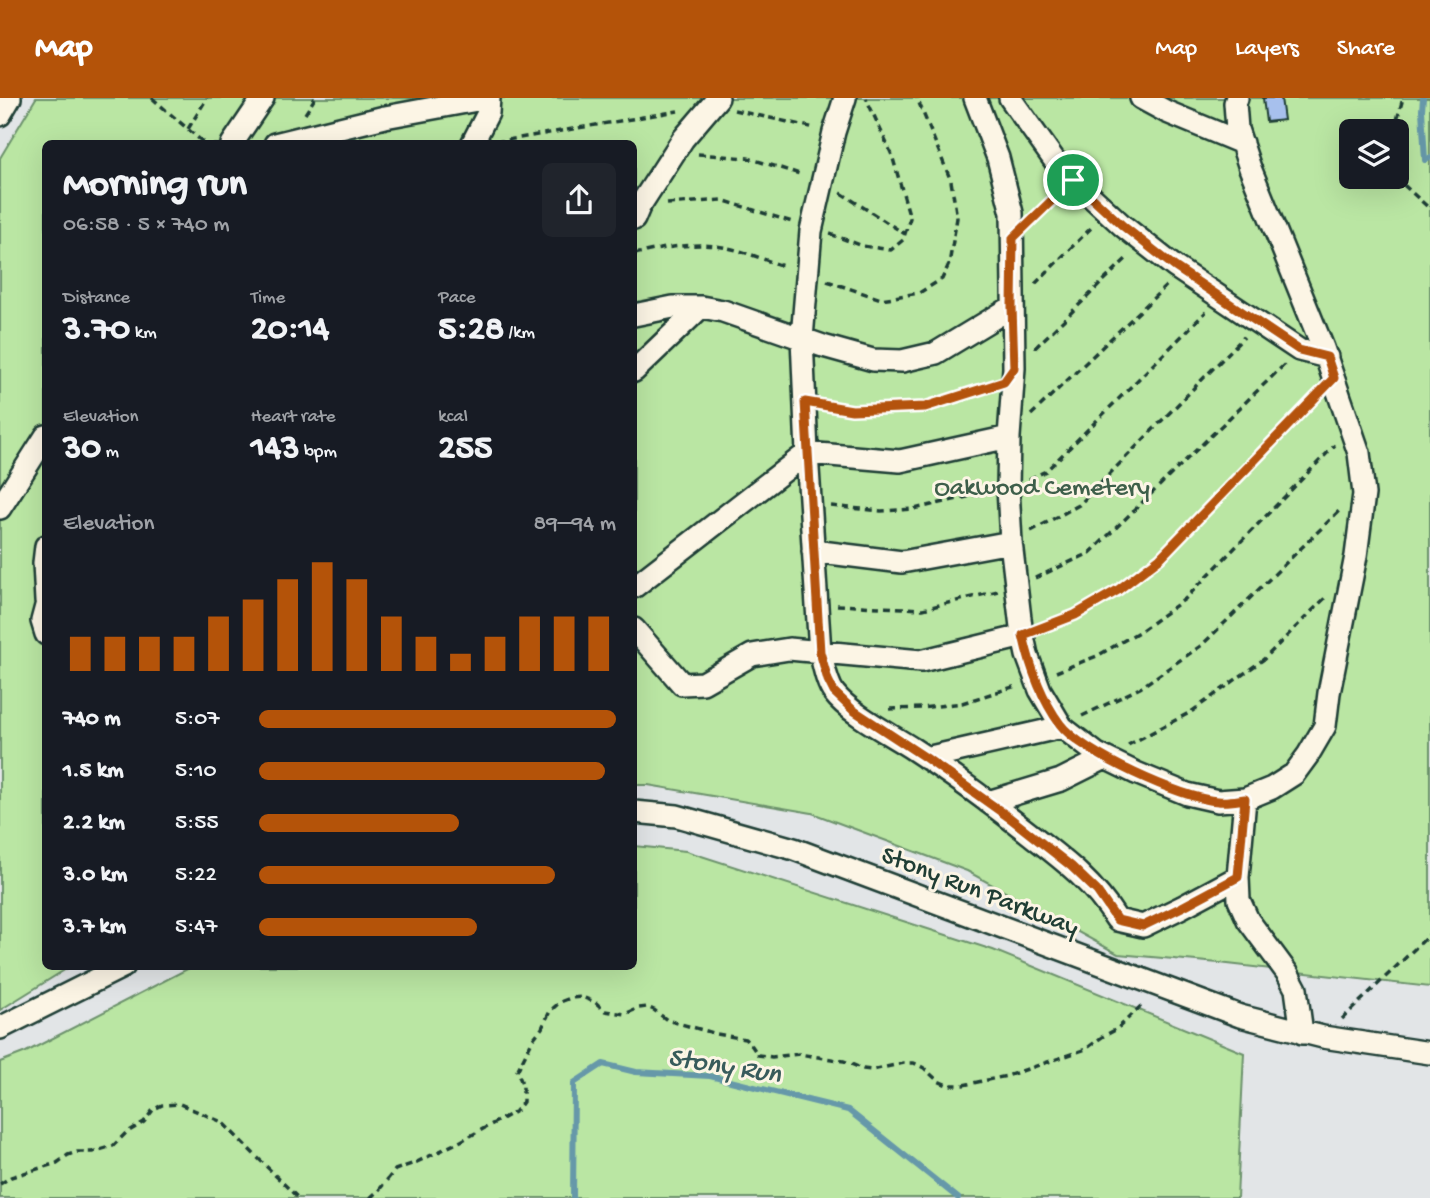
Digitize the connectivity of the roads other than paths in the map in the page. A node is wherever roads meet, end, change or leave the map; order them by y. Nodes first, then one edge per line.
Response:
1 (10, 98) edge
2 (263, 98) edge
3 (489, 98) edge
4 (845, 98) edge
5 (975, 98) edge
6 (1010, 98) edge
7 (1141, 98) edge
8 (1237, 98) edge
9 (715, 102) edge
10 (1169, 105) edge
11 (0, 115) edge
12 (235, 140) edge
13 (291, 140) edge
14 (474, 140) edge
15 (1242, 143) junction
16 (637, 211) edge
17 (701, 307) junction
18 (1012, 307) junction
19 (637, 314) edge
20 (802, 338) junction
21 (1327, 357) junction
22 (637, 368) edge
23 (1009, 437) junction
24 (42, 442) edge
25 (807, 453) junction
26 (0, 509) edge
27 (1011, 542) junction
28 (813, 551) junction
29 (637, 585) edge
30 (637, 632) edge
31 (1023, 635) junction
32 (820, 652) junction
33 (1062, 727) junction
34 (926, 758) junction
35 (1105, 758) junction
36 (1245, 799) junction
37 (988, 802) junction
38 (637, 812) edge
39 (1238, 877) junction
40 (116, 970) edge
41 (0, 1028) edge
42 (1302, 1033) junction
43 (1430, 1052) edge

1 - 11 street
2 - 12 street
3 - 13 street
3 - 14 street
4 - 20 street
5 - 18 street
6 - 21 street
7 - 10 street
8 - 15 street
9 - 16 street
10 - 15 street
15 - 21 street
17 - 19 street
17 - 20 street
17 - 22 street
18 - 20 street
18 - 23 street
20 - 25 street
21 - 36 street
23 - 25 street
23 - 27 street
24 - 26 street
25 - 28 street
25 - 29 street
27 - 28 street
27 - 31 street
28 - 32 street
30 - 32 street
31 - 32 street
31 - 33 street
32 - 34 street
33 - 34 street
33 - 35 street
34 - 37 street
35 - 36 street
35 - 37 street
36 - 39 street
37 - 39 street
38 - 42 street, Stony Run Parkway
39 - 42 street
40 - 41 street
42 - 43 street, Stony Run Parkway

